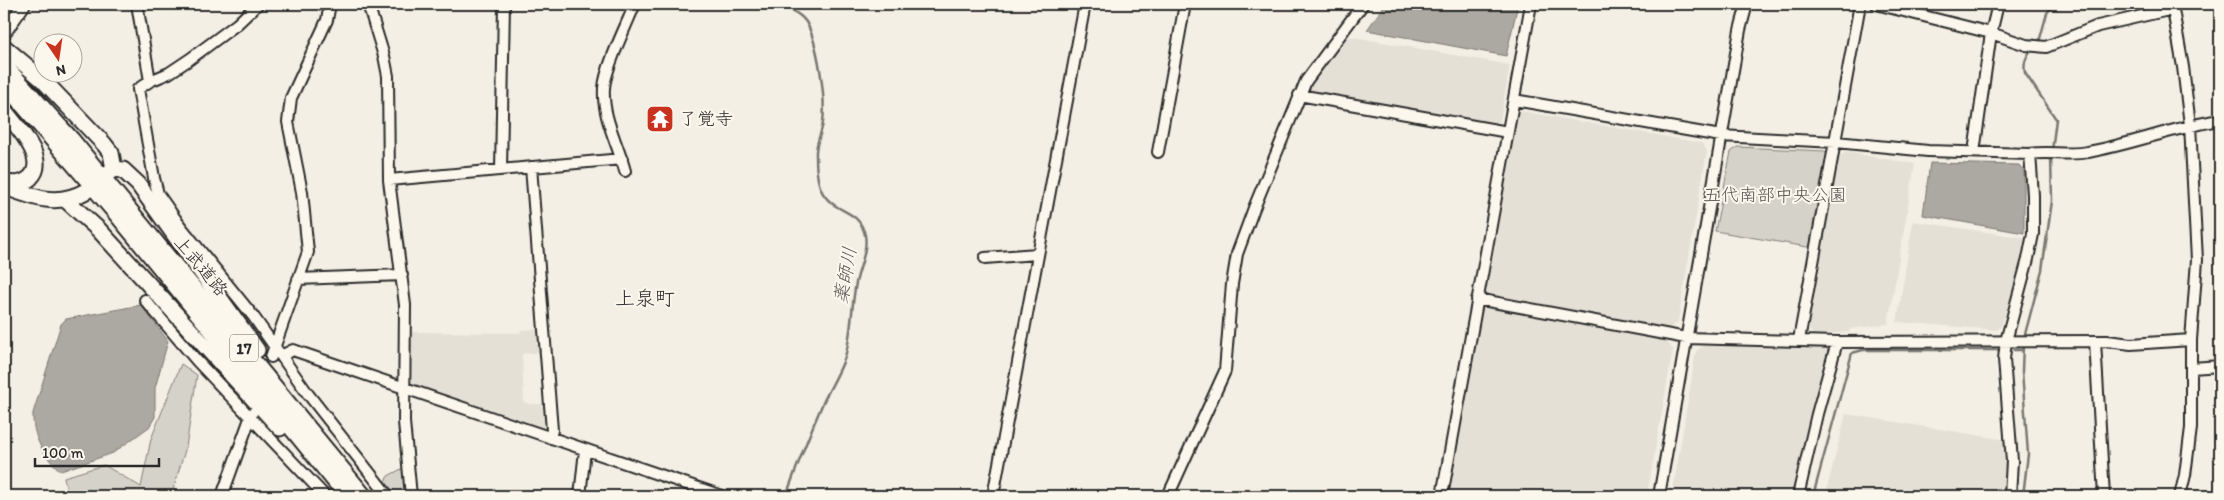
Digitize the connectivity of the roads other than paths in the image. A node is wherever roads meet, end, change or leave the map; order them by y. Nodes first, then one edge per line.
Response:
1 (24, 4) edge
2 (136, 4) edge
3 (258, 4) edge
4 (330, 4) edge
5 (368, 4) edge
6 (504, 4) edge
7 (635, 4) edge
8 (1085, 4) edge
9 (1185, 4) edge
10 (1363, 4) edge
11 (1531, 4) edge
12 (1747, 4) edge
13 (1860, 4) edge
14 (1876, 4) edge
15 (1998, 4) edge
16 (2172, 6) edge
17 (4, 33) edge
18 (1992, 33) junction
19 (7, 64) edge
20 (150, 81) junction
21 (1299, 95) junction
22 (1514, 100) junction
23 (4, 110) edge
24 (2220, 120) edge
25 (2190, 125) junction
26 (1508, 132) junction
27 (1721, 136) junction
28 (1836, 142) junction
29 (1158, 152) dead end
30 (1974, 152) junction
31 (2030, 154) junction
32 (622, 159) junction
33 (531, 167) junction
34 (501, 170) junction
35 (625, 171) dead end
36 (388, 180) junction
37 (4, 184) edge
38 (86, 191) dead end
39 (66, 200) junction
40 (1037, 254) junction
41 (985, 258) dead end
42 (402, 275) junction
43 (298, 280) junction
44 (1477, 299) junction
45 (145, 300) dead end
46 (1686, 338) junction
47 (1799, 340) junction
48 (2191, 340) junction
49 (2006, 341) junction
50 (2095, 341) junction
51 (1837, 342) junction
52 (275, 346) junction
53 (276, 356) junction
54 (2220, 366) edge
55 (2192, 368) junction
56 (404, 389) junction
57 (252, 412) junction
58 (550, 438) junction
59 (585, 450) junction
60 (363, 495) edge
61 (222, 496) edge
62 (325, 496) edge
63 (346, 496) edge
64 (388, 496) edge
65 (411, 496) edge
66 (580, 496) edge
67 (722, 496) edge
68 (993, 496) edge
69 (1168, 496) edge
70 (1442, 496) edge
71 (1659, 496) edge
72 (1798, 496) edge
73 (2010, 496) edge
74 (2104, 496) edge
75 (2180, 496) edge

1 - 17 main road
2 - 20 street
3 - 20 street
4 - 43 street
5 - 36 street
6 - 34 street
7 - 32 street
8 - 40 street
9 - 29 street
10 - 21 street
11 - 22 street
12 - 27 street
13 - 28 street
14 - 18 street
15 - 18 street
16 - 18 street
16 - 25 street
18 - 30 street
19 - 60 highway, 上武道路 / 17
19 - 60 highway
19 - 63 highway, 上武道路 / 17
20 - 52 street
21 - 26 street
21 - 69 street
22 - 26 street
22 - 27 street
23 - 37 highway
24 - 25 street
25 - 31 street
25 - 48 street
26 - 44 street
27 - 28 street
27 - 46 street
28 - 30 street
28 - 47 street
30 - 31 street
31 - 49 street
32 - 33 street
32 - 35 street
33 - 34 street
33 - 58 street
34 - 36 street
36 - 42 street
37 - 39 highway
38 - 39 highway
39 - 63 highway
40 - 41 street
40 - 68 street
42 - 43 street
42 - 56 street
43 - 52 street
44 - 46 street
44 - 70 street
45 - 57 street
46 - 47 street
46 - 71 street
47 - 51 street
48 - 50 street
48 - 55 street
49 - 50 street
49 - 51 street
49 - 73 street
50 - 74 street
51 - 72 street
52 - 53 street
53 - 56 street
53 - 64 street
54 - 55 street
55 - 75 street
56 - 58 street
56 - 65 street
57 - 61 street
57 - 62 street
58 - 59 street
59 - 66 street
59 - 67 street

